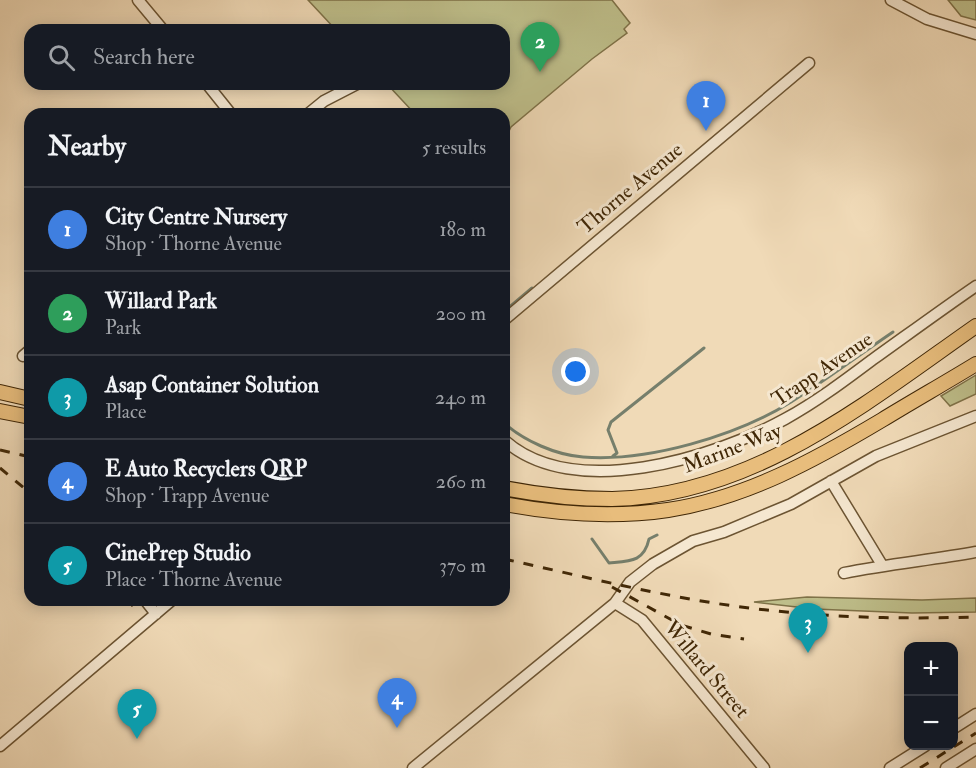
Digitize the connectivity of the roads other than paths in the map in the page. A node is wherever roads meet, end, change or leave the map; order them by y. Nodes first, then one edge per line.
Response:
1 (138, 0) edge
2 (891, 0) edge
3 (158, 24) edge
4 (976, 34) edge
5 (809, 63) dead end
6 (212, 90) edge
7 (345, 90) edge
8 (226, 108) edge
9 (315, 108) edge
10 (976, 286) edge
11 (510, 315) edge
12 (976, 326) edge
13 (976, 364) edge
14 (0, 392) edge
15 (24, 398) edge
16 (0, 411) edge
17 (24, 416) edge
18 (976, 416) edge
19 (510, 445) edge
20 (831, 481) junction
21 (510, 489) edge
22 (510, 505) edge
23 (976, 552) edge
24 (882, 565) junction
25 (844, 573) dead end
26 (615, 603) junction
27 (150, 606) edge
28 (165, 606) edge
29 (156, 614) junction
30 (976, 714) edge
31 (958, 725) edge
32 (0, 746) edge
33 (976, 749) edge
34 (919, 750) edge
35 (413, 768) edge
36 (764, 768) edge
37 (890, 768) edge
38 (946, 768) edge

1 - 3 street
2 - 4 street
5 - 11 street, Thorne Avenue
6 - 8 street
7 - 9 street
10 - 19 street, Trapp Avenue
12 - 21 main road, Marine Way
13 - 22 main road, Marine Way
14 - 15 main road
16 - 17 main road
18 - 20 street
20 - 24 street
20 - 26 street
23 - 24 street
24 - 25 street
26 - 35 street
26 - 36 street, Willard Street
27 - 29 street
28 - 29 street
29 - 32 street
30 - 31 street
33 - 38 street
34 - 37 street

